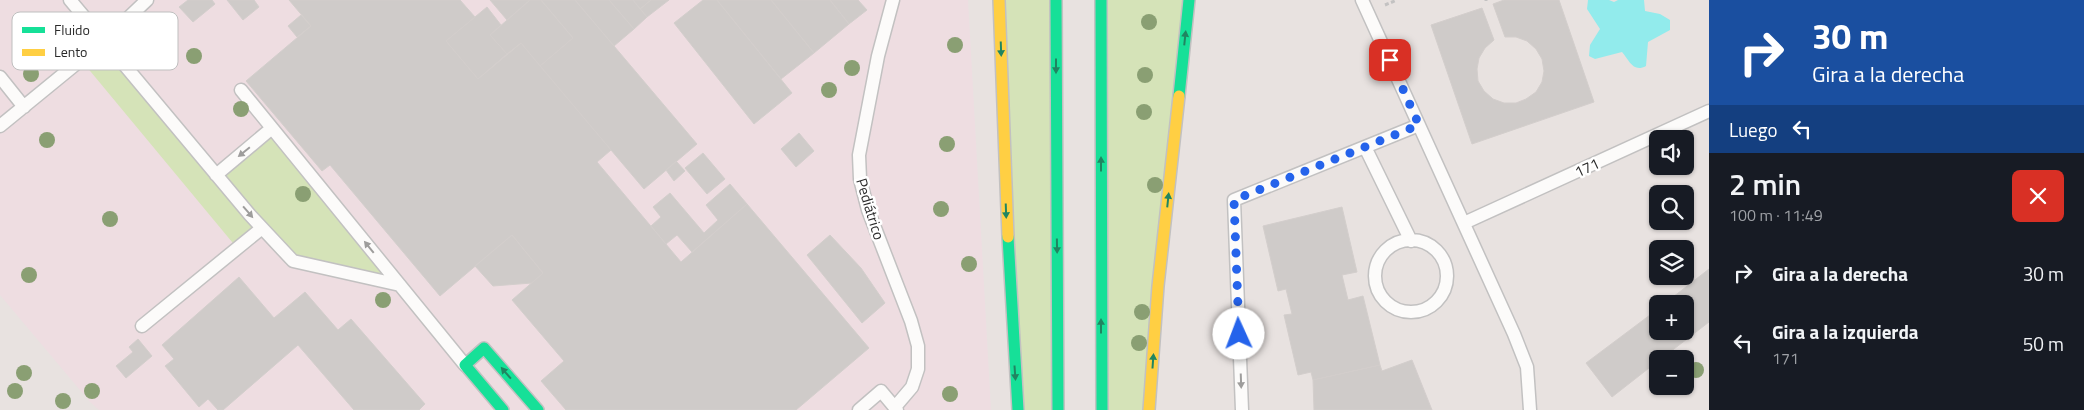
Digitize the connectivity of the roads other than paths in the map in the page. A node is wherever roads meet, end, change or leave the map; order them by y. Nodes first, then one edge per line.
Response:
1 (70, 0) edge
2 (147, 0) edge
3 (893, 0) edge
4 (999, 0) edge
5 (1056, 0) edge
6 (1100, 0) edge
7 (1189, 0) edge
8 (1362, 0) edge
9 (80, 12) edge
10 (134, 12) edge
11 (69, 70) edge
12 (128, 70) edge
13 (0, 77) edge
14 (241, 90) dead end
15 (24, 107) junction
16 (1709, 111) edge
17 (1419, 125) junction
18 (0, 126) edge
19 (272, 128) junction
20 (1364, 147) junction
21 (216, 175) junction
22 (1464, 223) junction
23 (262, 228) junction
24 (1412, 241) junction
25 (400, 284) junction
26 (142, 326) dead end
27 (465, 365) junction
28 (896, 409) edge
29 (503, 410) edge
30 (538, 410) edge
31 (859, 410) edge
32 (1018, 410) edge
33 (1058, 410) edge
34 (1102, 410) edge
35 (1149, 410) edge
36 (1242, 410) edge
37 (1530, 410) edge

1 - 9 lane
2 - 10 lane
3 - 28 lane, Pediátrico
4 -> 32 main road
5 -> 33 main road
34 -> 6 main road
35 -> 7 main road
8 - 17 lane
11 - 15 lane
12 - 21 lane
13 - 15 lane
14 - 19 lane
15 - 18 lane
16 - 22 lane, 171
17 - 20 lane
17 - 22 lane
19 -> 21 lane
25 -> 19 lane
20 - 24 lane
20 -> 36 lane
21 -> 23 lane
22 - 37 lane
23 - 25 lane
23 - 26 lane
24 - 24 lane
25 - 27 lane
27 - 29 main road
30 -> 27 main road
28 - 31 lane

